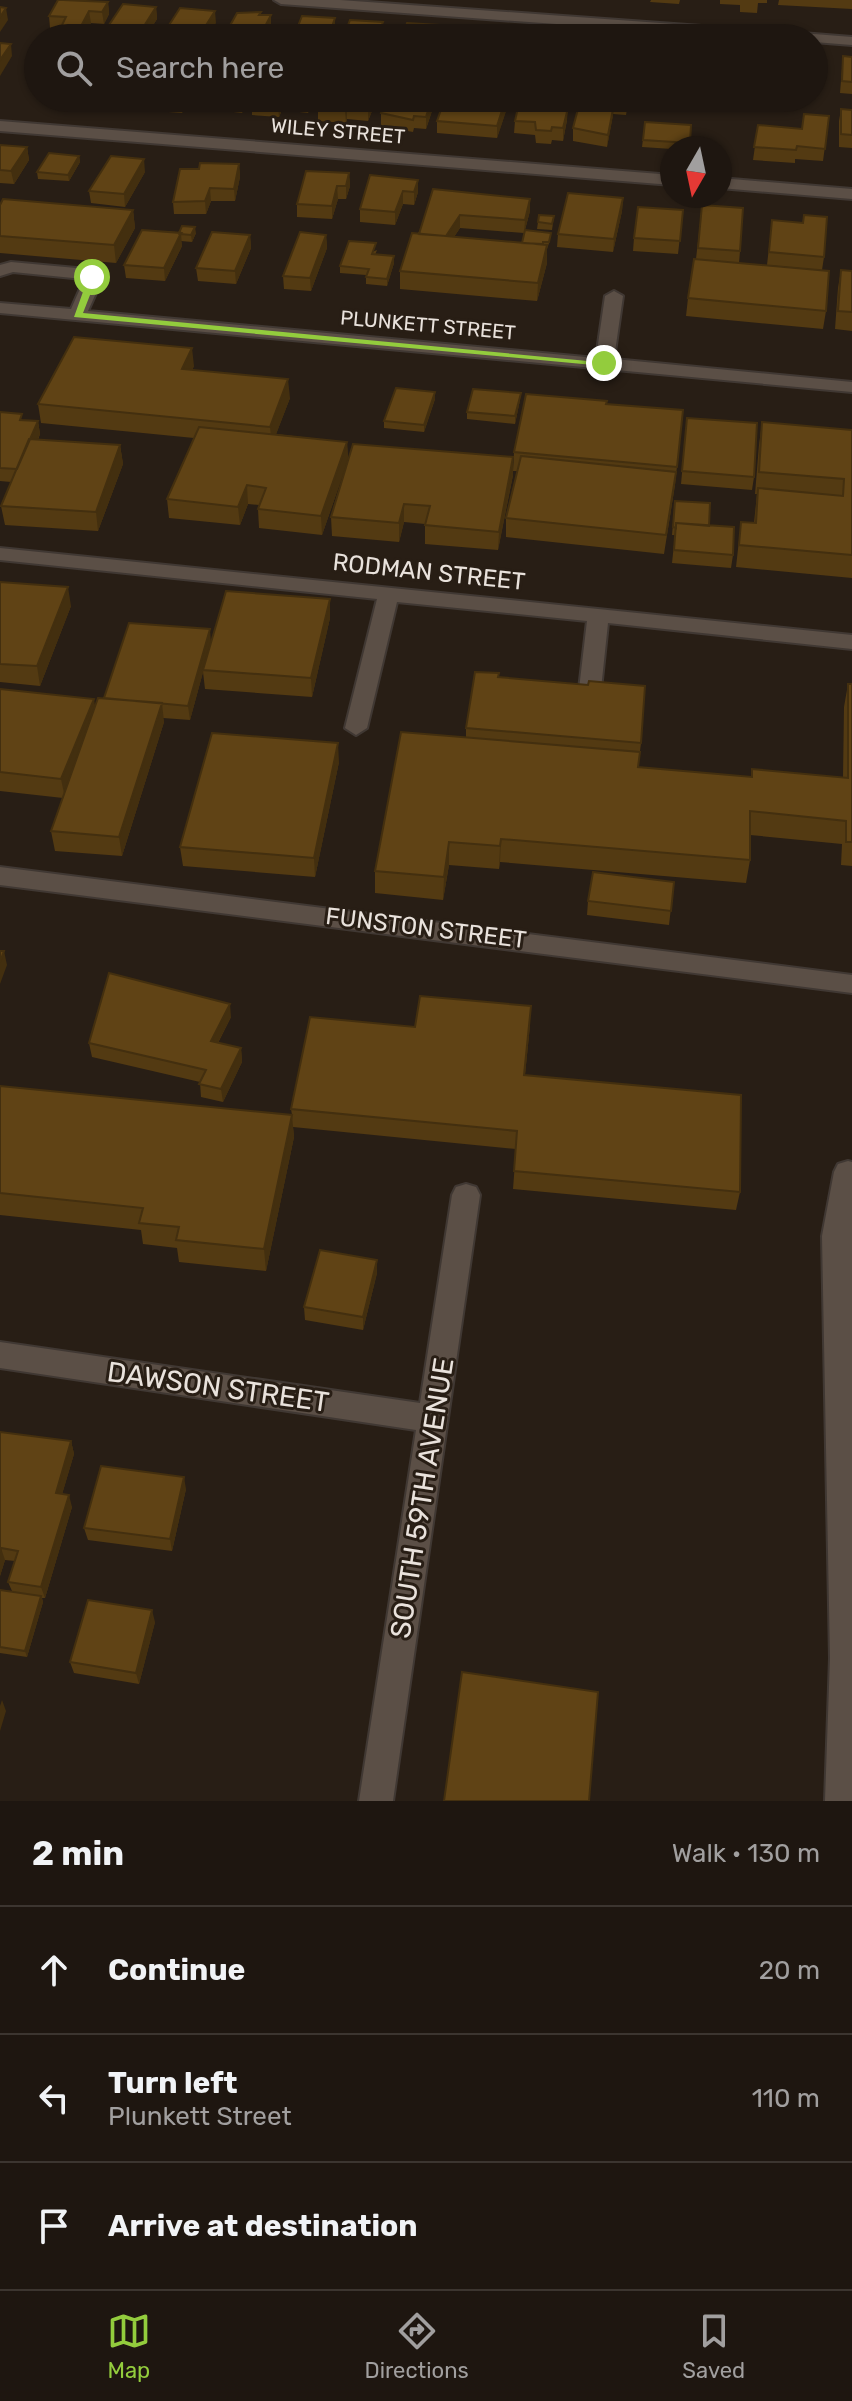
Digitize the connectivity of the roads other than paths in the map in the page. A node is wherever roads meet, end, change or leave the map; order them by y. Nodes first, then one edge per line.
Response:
1 (281, 0) edge
2 (672, 24) edge
3 (828, 39) edge
4 (852, 41) edge
5 (0, 126) edge
6 (660, 179) edge
7 (732, 184) edge
8 (852, 194) edge
9 (0, 271) edge
10 (614, 296) dead end
11 (0, 308) edge
12 (77, 315) junction
13 (604, 363) junction
14 (852, 387) edge
15 (0, 554) edge
16 (389, 594) junction
17 (598, 616) junction
18 (852, 642) edge
19 (590, 689) edge
20 (356, 728) dead end
21 (0, 876) edge
22 (852, 984) edge
23 (848, 1172) dead end
24 (466, 1195) dead end
25 (0, 1355) edge
26 (435, 1419) junction
27 (376, 1801) edge
28 (842, 1801) edge

1 - 2 street
3 - 4 street
5 - 6 street, WILEY STREET
7 - 8 street
9 - 12 street
10 - 13 street
11 - 12 street, PLUNKETT STREET
12 - 13 street, PLUNKETT STREET
13 - 14 street, PLUNKETT STREET
15 - 16 street, RODMAN STREET
16 - 17 street, RODMAN STREET
16 - 20 street
17 - 18 street, RODMAN STREET
17 - 19 street
21 - 22 street, FUNSTON STREET
23 - 28 street
24 - 26 street, SOUTH 59TH AVENUE
25 - 26 street, DAWSON STREET
26 - 27 street, SOUTH 59TH AVENUE

